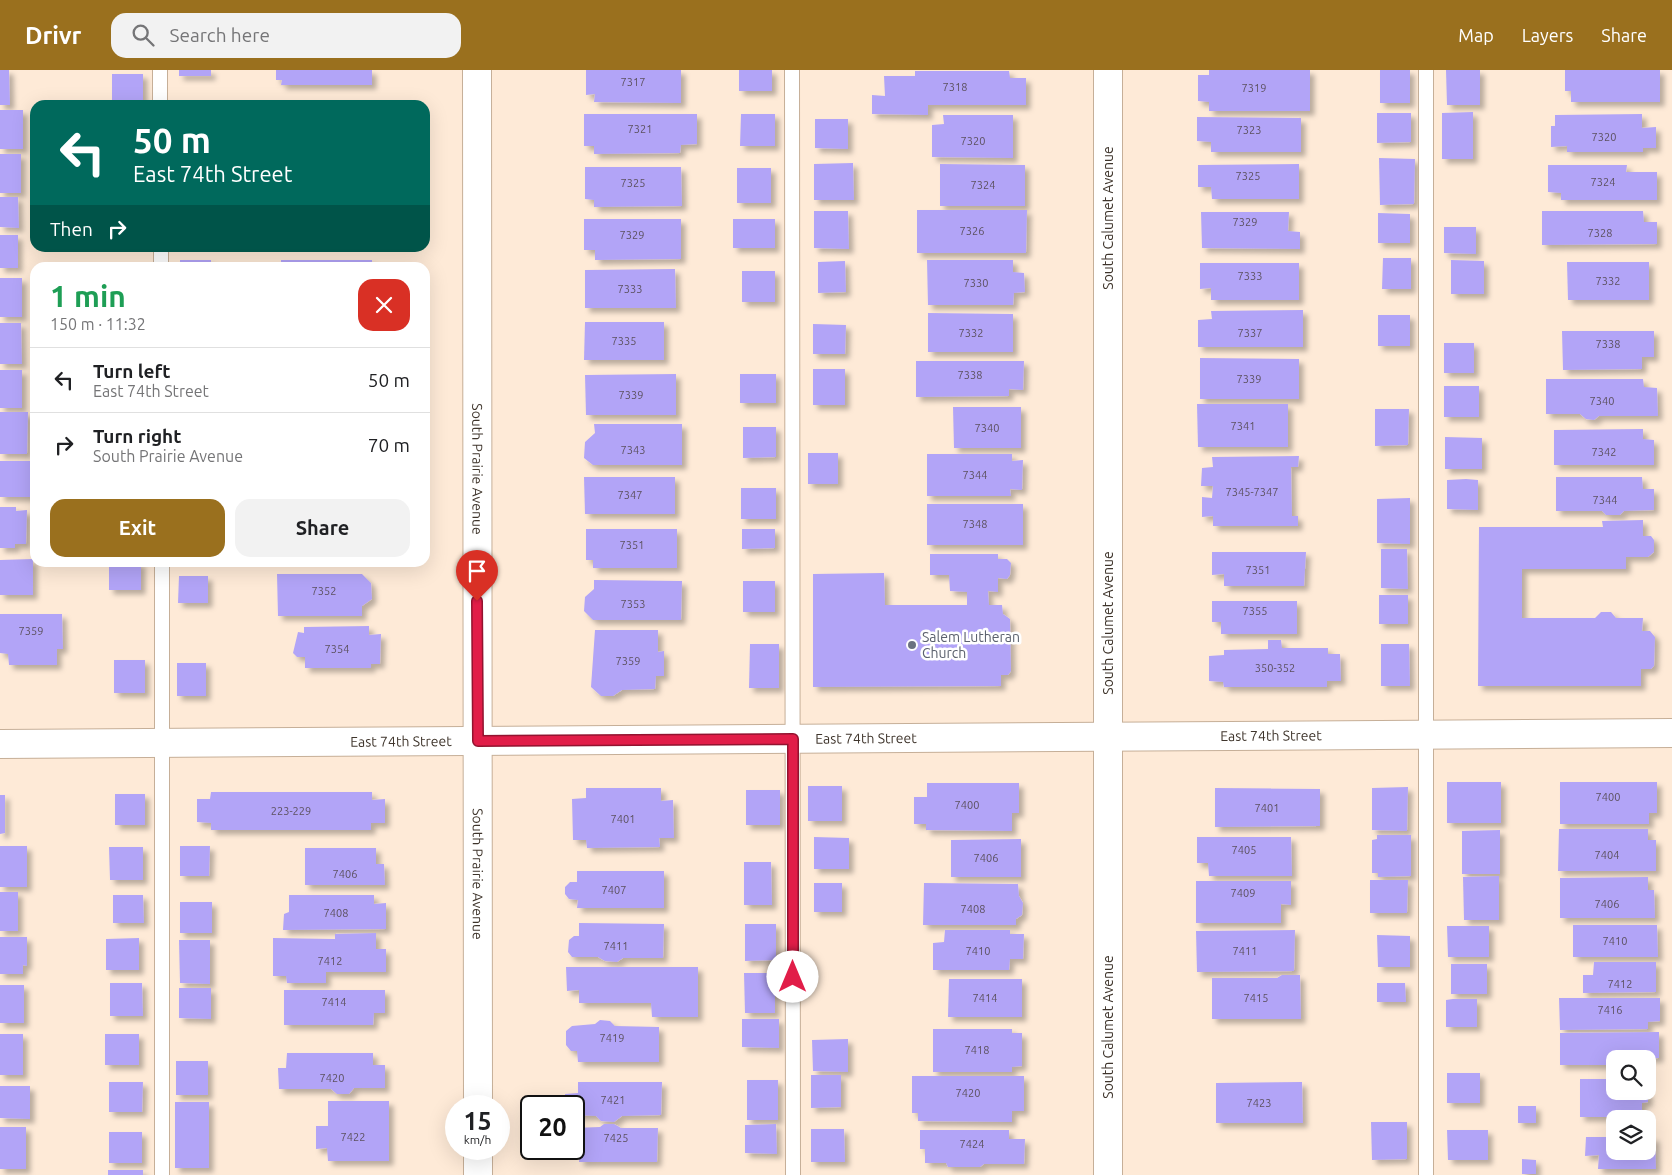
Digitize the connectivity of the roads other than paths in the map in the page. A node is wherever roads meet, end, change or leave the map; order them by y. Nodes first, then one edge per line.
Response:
1 (160, 70) edge
2 (477, 70) edge
3 (792, 70) edge
4 (1108, 70) edge
5 (1426, 70) edge
6 (160, 100) edge
7 (162, 567) edge
8 (1672, 733) edge
9 (1425, 735) junction
10 (1108, 737) junction
11 (793, 739) junction
12 (478, 741) junction
13 (163, 743) junction
14 (0, 744) edge
15 (478, 1095) edge
16 (478, 1160) edge
17 (162, 1175) edge
18 (478, 1175) edge
19 (793, 1175) edge
20 (1108, 1175) edge
21 (1426, 1175) edge

1 - 6 lane
2 - 12 street, South Prairie Avenue
3 - 11 lane
4 - 10 street, South Calumet Avenue
5 - 9 lane
7 - 13 lane
8 - 9 street, East 74th Street
9 - 10 street, East 74th Street
9 - 21 lane
10 - 11 street, East 74th Street
10 - 20 street, South Calumet Avenue
11 - 12 street, East 74th Street
11 - 19 lane
12 - 13 street, East 74th Street
12 - 15 street, South Prairie Avenue
13 - 14 street, East 74th Street
13 - 17 lane
16 - 18 street

